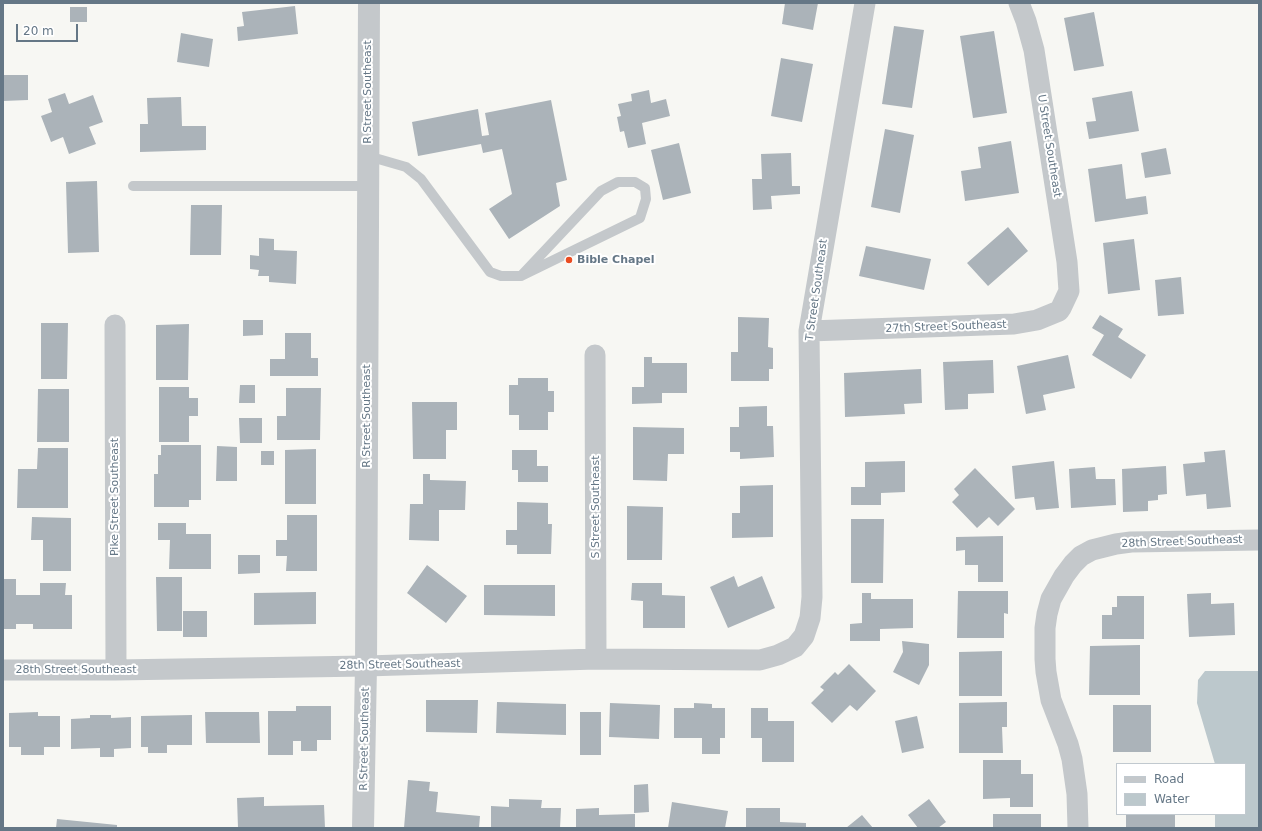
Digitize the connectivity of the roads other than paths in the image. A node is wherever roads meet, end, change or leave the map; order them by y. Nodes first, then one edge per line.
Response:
1 (369, 3) edge
2 (865, 3) edge
3 (1019, 3) edge
4 (368, 156) junction
5 (133, 186) dead end
6 (368, 186) junction
7 (521, 276) junction
8 (1069, 291) joint
9 (115, 325) dead end
10 (808, 331) junction
11 (595, 355) dead end
12 (1259, 540) edge
13 (795, 647) joint
14 (596, 659) junction
15 (366, 666) junction
16 (3, 670) edge
17 (116, 670) junction
18 (363, 828) edge
19 (1078, 828) edge

1 - 4 street, R Street Southeast
2 - 10 street, T Street Southeast
3 - 8 street, U Street Southeast
4 - 6 street, R Street Southeast
4 - 7 lane
5 - 6 lane
6 - 15 street, R Street Southeast
7 - 7 lane
8 - 10 street, 27th Street Southeast
9 - 17 street, Pike Street Southeast
10 - 13 street, T Street Southeast
11 - 14 street, S Street Southeast
12 - 19 street, 28th Street Southeast
13 - 14 street, 28th Street Southeast
14 - 15 street, 28th Street Southeast
15 - 17 street, 28th Street Southeast
15 - 18 street, R Street Southeast
16 - 17 street, 28th Street Southeast

